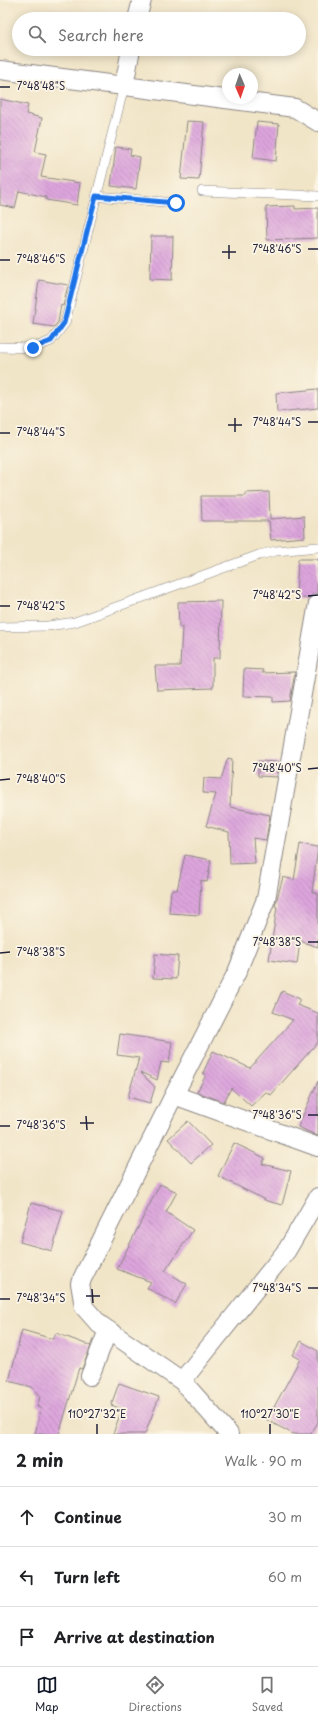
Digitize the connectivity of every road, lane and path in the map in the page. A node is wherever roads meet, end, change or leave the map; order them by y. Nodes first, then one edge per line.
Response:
1 (142, 0) edge
2 (139, 12) edge
3 (130, 56) edge
4 (0, 70) edge
5 (124, 86) junction
6 (318, 122) edge
7 (202, 191) dead end
8 (96, 196) junction
9 (318, 196) edge
10 (176, 203) dead end
11 (0, 347) edge
12 (318, 548) edge
13 (318, 603) edge
14 (0, 627) edge
15 (174, 1095) junction
16 (318, 1147) edge
17 (318, 1198) edge
18 (108, 1330) junction
19 (90, 1376) dead end
20 (182, 1381) junction
21 (229, 1434) edge

1 - 2 street
3 - 5 street
4 - 5 street
5 - 6 street
5 - 8 lane
7 - 9 lane
8 - 10 lane
8 - 11 lane
12 - 14 lane
13 - 15 street
15 - 16 street
15 - 18 street
17 - 20 street
18 - 19 street
18 - 20 street
20 - 21 street

